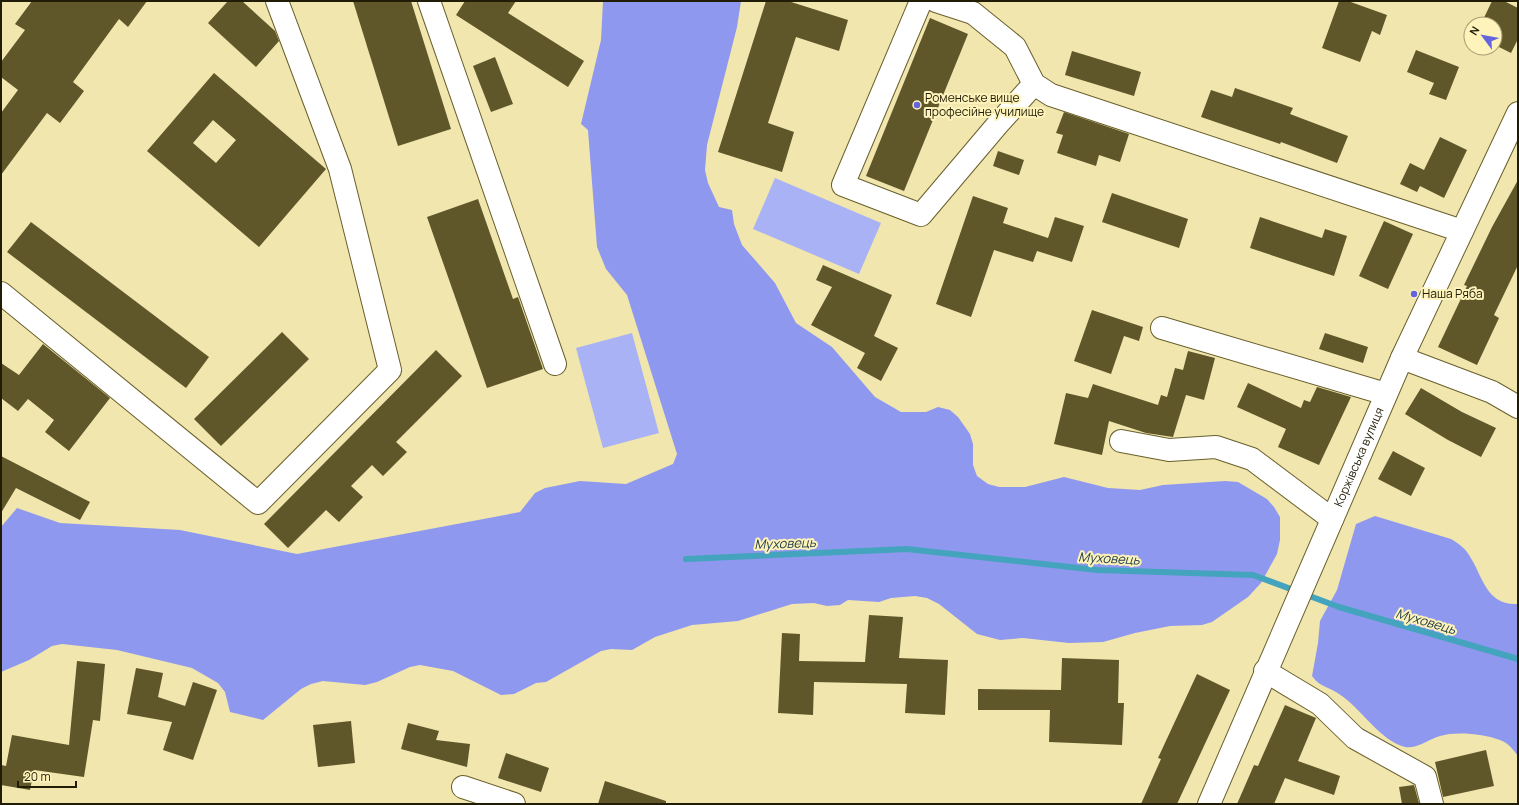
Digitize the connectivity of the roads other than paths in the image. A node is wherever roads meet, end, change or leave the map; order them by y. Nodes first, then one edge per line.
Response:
1 (277, 1) edge
2 (429, 1) edge
3 (921, 1) edge
4 (936, 1) edge
5 (1042, 90) junction
6 (1518, 113) edge
7 (1462, 231) junction
8 (1, 293) edge
9 (1162, 328) dead end
10 (1402, 358) junction
11 (555, 364) dead end
12 (1386, 394) junction
13 (1518, 407) edge
14 (1120, 441) dead end
15 (1332, 519) junction
16 (1266, 671) junction
17 (463, 787) dead end
18 (514, 804) edge
19 (1209, 804) edge
20 (1432, 804) edge

1 - 8 street
2 - 11 street
3 - 5 street
4 - 5 street
5 - 7 street
6 - 7 street, Коржівська вулиця
7 - 10 street, Коржівська вулиця
9 - 12 street
10 - 12 street, Коржівська вулиця
10 - 13 street
12 - 15 street, Коржівська вулиця
14 - 15 street
15 - 16 street, Коржівська вулиця
16 - 19 street, Коржівська вулиця
16 - 20 street
17 - 18 street

